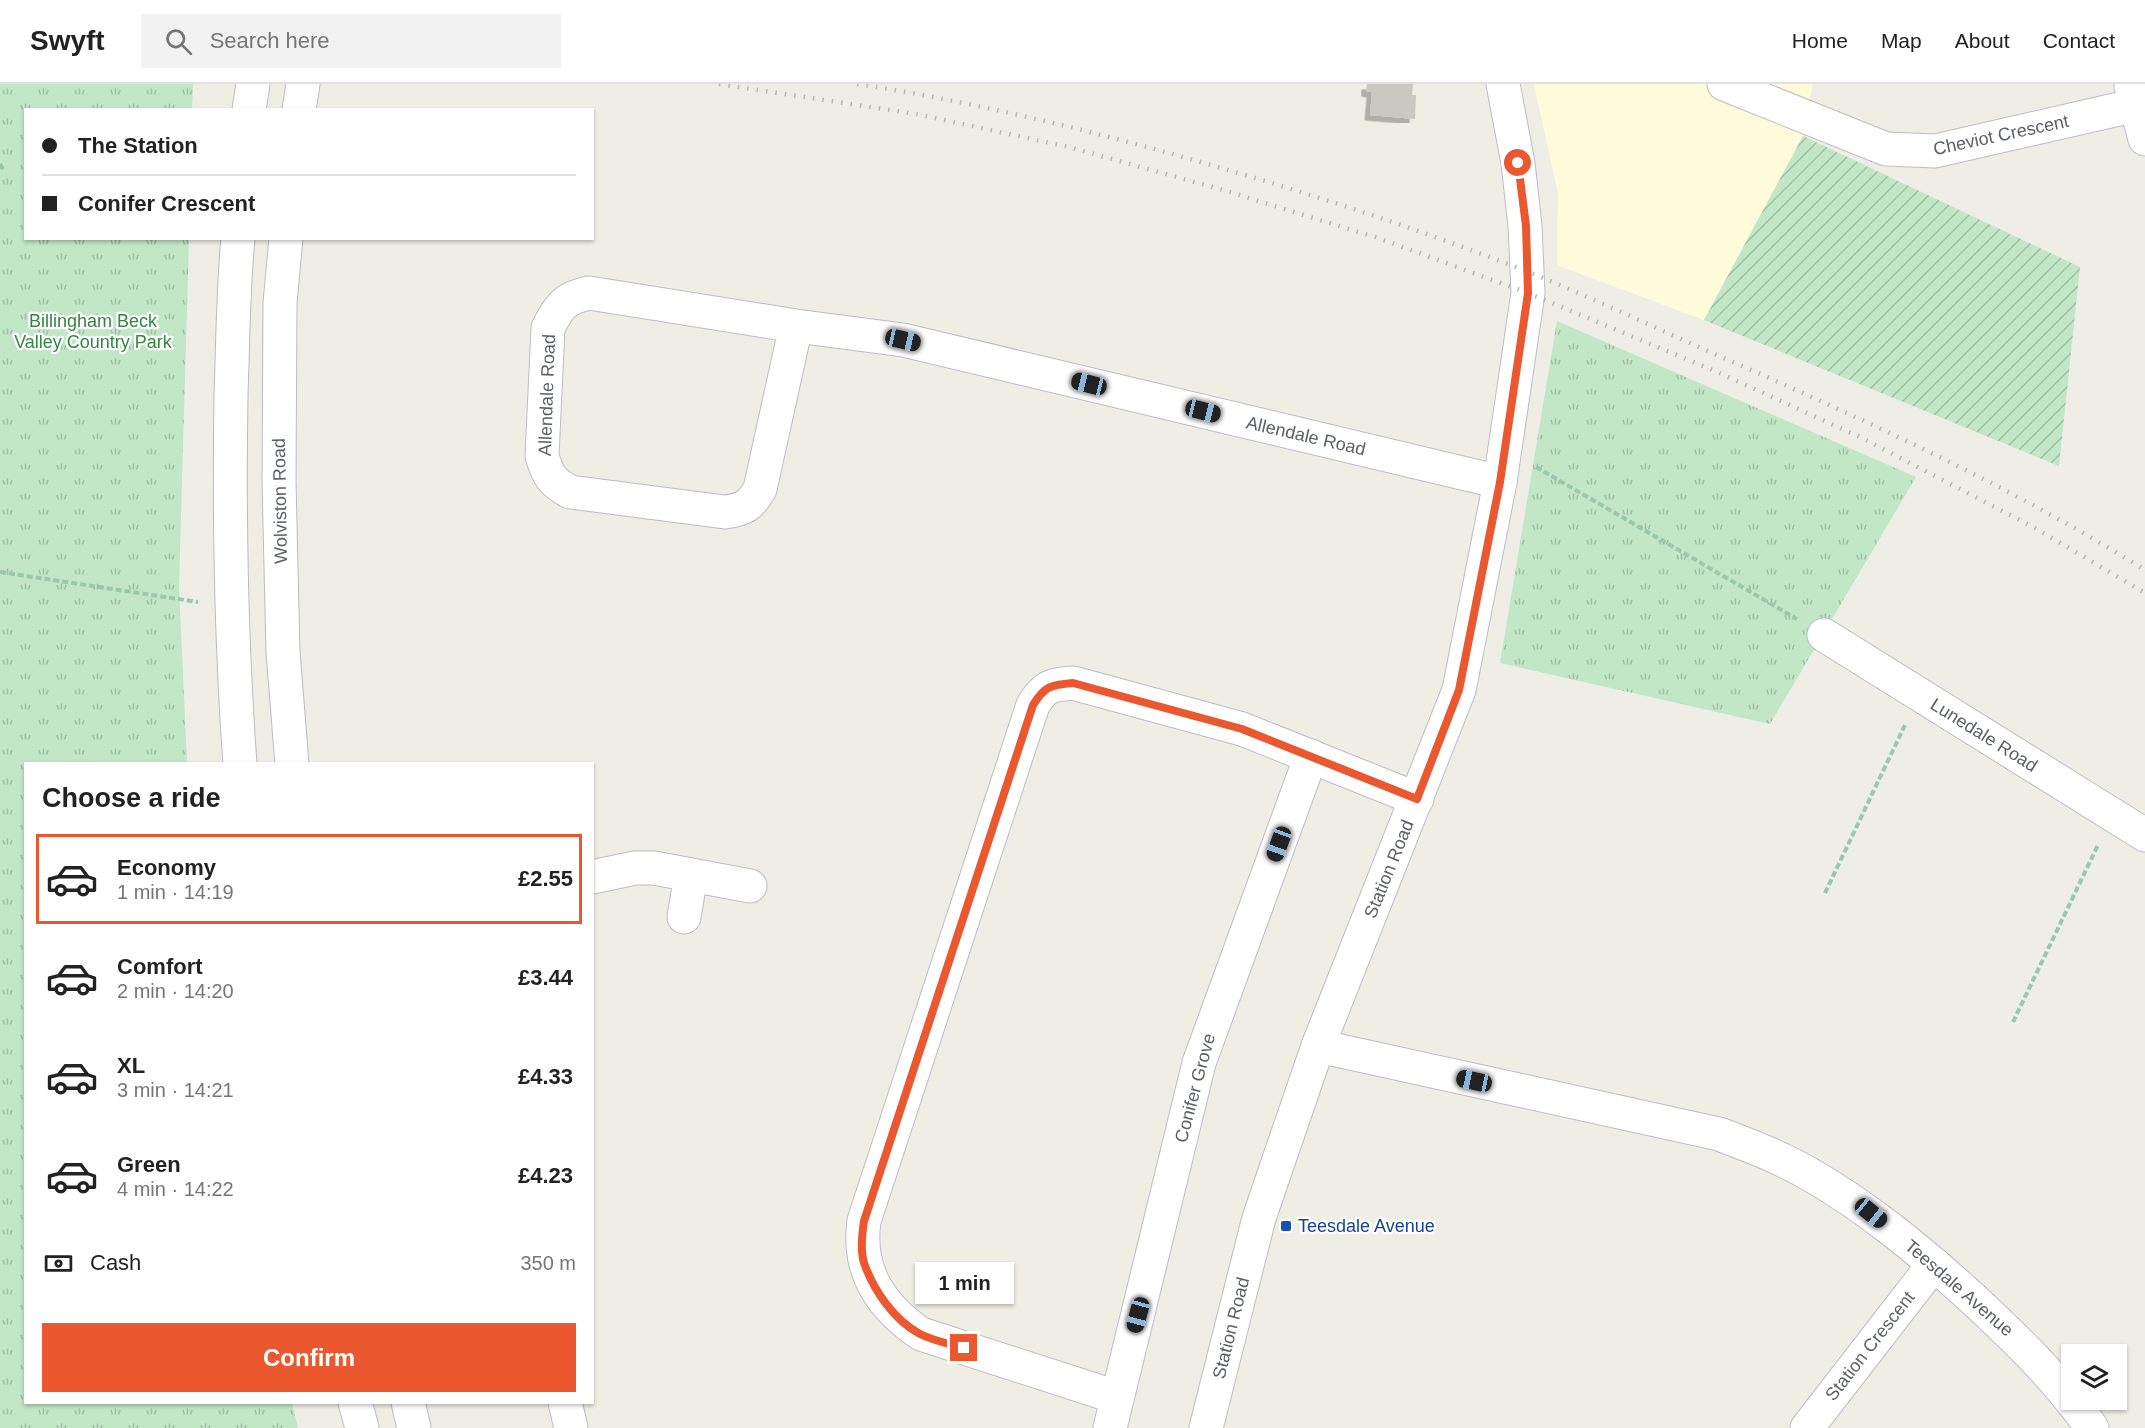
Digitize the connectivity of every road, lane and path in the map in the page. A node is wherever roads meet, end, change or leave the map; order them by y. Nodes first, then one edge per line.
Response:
1 (254, 84) edge
2 (303, 84) edge
3 (1503, 84) edge
4 (1724, 84) edge
5 (2137, 98) edge
6 (249, 108) edge
7 (299, 108) edge
8 (2145, 139) edge
9 (0, 165) edge
10 (4, 171) dead end
11 (238, 240) edge
12 (286, 240) edge
13 (796, 326) junction
14 (1505, 448) junction
15 (1500, 482) junction
16 (0, 572) edge
17 (231, 607) junction
18 (1824, 635) joint
19 (1908, 719) dead end
20 (1311, 756) junction
21 (240, 762) edge
22 (292, 762) edge
23 (1417, 799) junction
24 (2145, 835) edge
25 (2102, 838) dead end
26 (691, 875) junction
27 (594, 877) edge
28 (750, 886) dead end
29 (1825, 892) dead end
30 (684, 917) dead end
31 (2013, 1022) dead end
32 (1318, 1046) junction
33 (1934, 1264) junction
34 (356, 1404) edge
35 (408, 1404) edge
36 (566, 1404) edge
37 (1113, 1412) edge
38 (362, 1428) edge
39 (414, 1428) edge
40 (572, 1428) edge
41 (1206, 1428) edge
42 (1807, 1428) edge
43 (2092, 1428) edge

1 - 6 street
2 - 7 street
3 - 14 street, Station Road
4 - 5 street, Cheviot Crescent
5 - 8 street
9 - 10 path
11 - 17 street
12 - 22 street, Wolviston Road
13 - 13 street, Allendale Road
13 - 15 street, Allendale Road
14 - 15 street, Station Road
14 - 18 path
15 - 23 street, Station Road
16 - 17 path
17 - 21 street
18 - 24 street, Lunedale Road
19 - 29 path
20 - 23 street
20 - 37 street, Conifer Grove
20 - 37 street
23 - 32 street, Station Road
25 - 31 path
26 - 27 street
26 - 28 street
26 - 30 street
32 - 33 street, Teesdale Avenue
32 - 41 street, Station Road
33 - 42 street, Station Crescent
33 - 43 street, Teesdale Avenue
34 - 38 street
35 - 39 street
36 - 40 street

